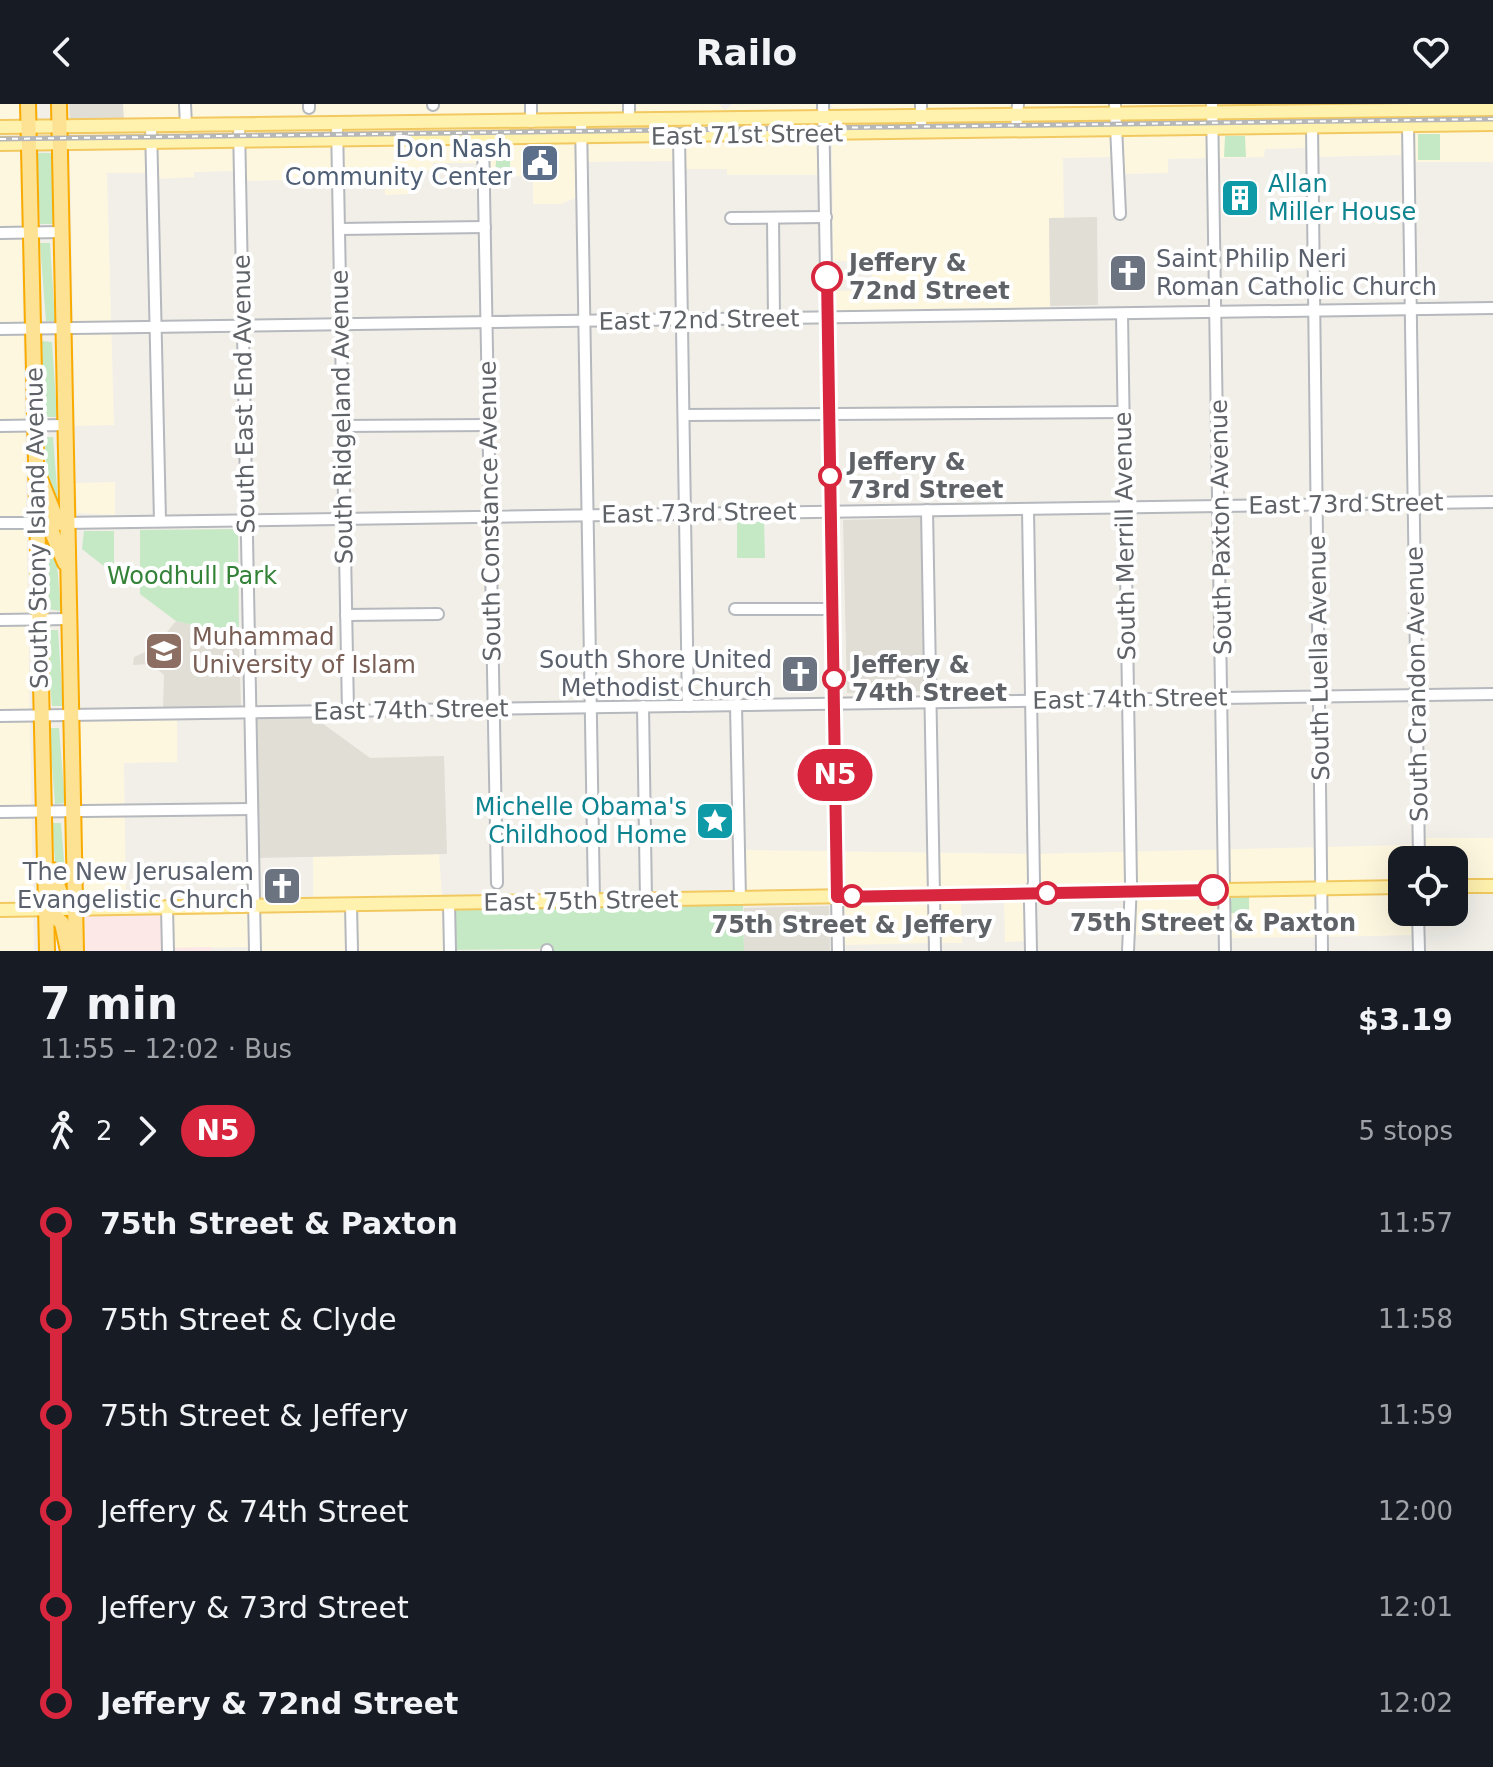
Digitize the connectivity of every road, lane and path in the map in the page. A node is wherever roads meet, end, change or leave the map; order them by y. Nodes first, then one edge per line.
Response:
1 (28, 104) edge
2 (59, 104) edge
3 (185, 104) edge
4 (531, 104) edge
5 (629, 104) edge
6 (1471, 106) edge
7 (1212, 108) edge
8 (1342, 108) edge
9 (1116, 109) edge
10 (1493, 109) edge
11 (824, 110) edge
12 (921, 110) edge
13 (1017, 110) edge
14 (629, 119) junction
15 (581, 120) junction
16 (531, 122) junction
17 (433, 123) junction
18 (337, 124) junction
19 (1408, 124) junction
20 (1471, 124) junction
21 (1493, 124) edge
22 (239, 125) junction
23 (29, 126) junction
24 (60, 126) junction
25 (151, 126) junction
26 (186, 126) junction
27 (1312, 126) junction
28 (1342, 126) junction
29 (0, 127) edge
30 (1214, 128) junction
31 (1118, 129) junction
32 (1016, 131) junction
33 (921, 132) junction
34 (824, 134) junction
35 (679, 136) junction
36 (581, 137) junction
37 (433, 138) junction
38 (483, 138) junction
39 (239, 140) junction
40 (337, 140) junction
41 (152, 141) junction
42 (0, 144) edge
43 (60, 144) junction
44 (29, 145) junction
45 (1120, 214) dead end
46 (826, 217) junction
47 (731, 218) dead end
48 (773, 218) junction
49 (485, 227) junction
50 (339, 229) junction
51 (62, 232) junction
52 (0, 233) edge
53 (31, 233) junction
54 (1493, 308) edge
55 (1411, 309) junction
56 (1314, 311) junction
57 (1217, 312) junction
58 (1122, 314) junction
59 (828, 318) junction
60 (774, 319) junction
61 (682, 320) junction
62 (584, 321) junction
63 (486, 323) junction
64 (341, 325) junction
65 (243, 326) junction
66 (156, 327) junction
67 (0, 329) edge
68 (33, 329) junction
69 (64, 329) junction
70 (1124, 412) junction
71 (829, 414) junction
72 (684, 415) junction
73 (66, 425) junction
74 (488, 425) junction
75 (0, 426) edge
76 (35, 426) junction
77 (343, 426) junction
78 (36, 472) junction
79 (1493, 502) edge
80 (1414, 503) junction
81 (1317, 504) junction
82 (1220, 506) junction
83 (1125, 507) junction
84 (1028, 509) junction
85 (927, 510) junction
86 (831, 512) junction
87 (685, 514) junction
88 (588, 515) junction
89 (490, 516) junction
90 (344, 519) junction
91 (247, 520) junction
92 (160, 521) junction
93 (0, 523) edge
94 (53, 523) junction
95 (735, 609) dead end
96 (832, 609) junction
97 (438, 614) dead end
98 (346, 615) junction
99 (39, 619) junction
100 (69, 619) junction
101 (0, 620) edge
102 (1493, 694) edge
103 (1417, 695) junction
104 (1320, 696) junction
105 (1223, 698) junction
106 (1128, 699) junction
107 (1031, 700) junction
108 (932, 702) junction
109 (834, 703) junction
110 (736, 705) junction
111 (643, 706) junction
112 (688, 706) junction
113 (590, 707) junction
114 (493, 708) junction
115 (348, 711) junction
116 (251, 712) junction
117 (41, 715) junction
118 (71, 715) junction
119 (0, 716) edge
120 (252, 809) junction
121 (73, 811) junction
122 (0, 812) edge
123 (44, 812) junction
124 (1419, 846) edge
125 (45, 853) junction
126 (497, 883) dead end
127 (1468, 886) edge
128 (1493, 886) edge
129 (1388, 887) edge
130 (1321, 889) junction
131 (1224, 890) junction
132 (1129, 892) junction
133 (1032, 893) junction
134 (935, 895) junction
135 (837, 897) junction
136 (740, 899) junction
137 (646, 900) junction
138 (594, 901) junction
139 (449, 903) junction
140 (351, 905) junction
141 (254, 906) junction
142 (167, 907) junction
143 (46, 909) junction
144 (75, 909) junction
145 (0, 910) edge
146 (1418, 926) edge
147 (47, 951) edge
148 (68, 951) edge
149 (76, 951) edge
150 (168, 951) edge
151 (255, 951) edge
152 (352, 951) edge
153 (450, 951) edge
154 (838, 951) edge
155 (935, 951) edge
156 (1031, 951) edge
157 (1128, 951) edge
158 (1225, 951) edge
159 (1322, 951) edge
160 (1419, 951) edge

1 - 23 highway, South Stony Island Avenue
2 - 24 highway, South Stony Island Avenue
3 - 26 street
4 - 16 street
5 - 14 street
6 - 8 main road, East 71st Street
6 - 10 main road, East 71st Street
6 - 20 street
7 - 8 main road, East 71st Street
7 - 9 main road, East 71st Street
7 - 30 street, South Paxton Avenue
8 - 28 street
9 - 13 main road, East 71st Street
9 - 31 street
11 - 12 main road, East 71st Street
11 - 14 main road, East 71st Street
11 - 34 street
12 - 13 main road, East 71st Street
12 - 33 street
13 - 32 street
14 - 15 main road, East 71st Street
15 - 16 main road, East 71st Street
15 - 36 street
16 - 17 main road, East 71st Street
17 - 18 main road, East 71st Street
17 - 37 street
18 - 22 main road, East 71st Street
18 - 40 street, South Ridgeland Avenue
19 - 20 main road, East 71st Street
19 - 28 main road, East 71st Street
19 - 55 street, South Crandon Avenue
20 - 21 main road, East 71st Street
22 - 26 main road, East 71st Street
22 - 39 street, South East End Avenue
23 - 24 main road, East 71st Street
23 - 29 main road, East 71st Street
23 - 44 highway, South Stony Island Avenue
24 - 25 main road, East 71st Street
24 - 43 highway, South Stony Island Avenue
25 - 26 main road, East 71st Street
25 - 41 street
27 - 28 main road, East 71st Street
27 - 30 main road, East 71st Street
27 - 56 street, South Luella Avenue
30 - 31 main road, East 71st Street
30 - 57 street, South Paxton Avenue
31 - 32 main road, East 71st Street
31 - 45 street
32 - 33 main road, East 71st Street
33 - 34 main road, East 71st Street
34 - 35 main road, East 71st Street
34 - 46 street
35 - 36 main road, East 71st Street
35 - 61 street
36 - 38 main road, East 71st Street
36 - 62 street
37 - 38 main road, East 71st Street
37 - 40 main road, East 71st Street
38 - 49 street, South Constance Avenue
39 - 40 main road, East 71st Street
39 - 41 main road, East 71st Street
39 - 65 street, South East End Avenue
40 - 50 street, South Ridgeland Avenue
41 - 43 main road, East 71st Street
41 - 66 street
42 - 44 main road, East 71st Street
43 - 44 main road, East 71st Street
43 - 51 highway, South Stony Island Avenue
44 - 53 highway, South Stony Island Avenue
46 - 48 street
46 - 59 street
47 - 48 street
48 - 60 street
49 - 50 street
49 - 63 street, South Constance Avenue
50 - 64 street, South Ridgeland Avenue
51 - 53 street
51 - 69 highway, South Stony Island Avenue
52 - 53 street
53 - 68 highway, South Stony Island Avenue
54 - 55 street, East 72nd Street
55 - 56 street, East 72nd Street
55 - 80 street, South Crandon Avenue
56 - 57 street, East 72nd Street
56 - 81 street, South Luella Avenue
57 - 58 street, East 72nd Street
57 - 82 street, South Paxton Avenue
58 - 59 street, East 72nd Street
58 - 70 street, South Merrill Avenue
59 - 60 street, East 72nd Street
59 - 71 street
60 - 61 street, East 72nd Street
61 - 62 street, East 72nd Street
61 - 72 street
62 - 63 street, East 72nd Street
62 - 88 street
63 - 64 street, East 72nd Street
63 - 74 street, South Constance Avenue
64 - 65 street, East 72nd Street
64 - 77 street, South Ridgeland Avenue
65 - 66 street, East 72nd Street
65 - 91 street, South East End Avenue
66 - 69 street, East 72nd Street
66 - 92 street
67 - 68 street, East 72nd Street
68 - 69 street, East 72nd Street
68 - 76 highway, South Stony Island Avenue
69 - 73 highway, South Stony Island Avenue
70 - 71 street
70 - 83 street, South Merrill Avenue
71 - 72 street
71 - 86 street
72 - 87 street
73 - 76 street
73 - 94 highway, South Stony Island Avenue
74 - 77 street
74 - 89 street, South Constance Avenue
75 - 76 street
76 - 78 highway, South Stony Island Avenue
77 - 90 street, South Ridgeland Avenue
78 - 94 highway, South Stony Island Avenue
78 - 94 highway
79 - 80 street, East 73rd Street
80 - 81 street, East 73rd Street
80 - 103 street, South Crandon Avenue
81 - 82 street, East 73rd Street
81 - 104 street, South Luella Avenue
82 - 83 street, East 73rd Street
82 - 105 street, South Paxton Avenue
83 - 84 street, East 73rd Street
83 - 106 street, South Merrill Avenue
84 - 85 street, East 73rd Street
84 - 107 street
85 - 86 street, East 73rd Street
85 - 108 street
86 - 87 street, East 73rd Street
86 - 96 street
87 - 88 street, East 73rd Street
87 - 112 street
88 - 89 street, East 73rd Street
88 - 113 street
89 - 90 street, East 73rd Street
89 - 114 street, South Constance Avenue
90 - 91 street, East 73rd Street
90 - 98 street, South Ridgeland Avenue
91 - 92 street, East 73rd Street
91 - 116 street, South East End Avenue
92 - 94 street, East 73rd Street
93 - 94 street, East 73rd Street
94 - 99 highway, South Stony Island Avenue
94 - 100 highway, South Stony Island Avenue
95 - 96 street
96 - 109 street
97 - 98 street
98 - 115 street, South Ridgeland Avenue
99 - 100 street
99 - 101 street
99 - 117 highway, South Stony Island Avenue
100 - 118 highway, South Stony Island Avenue
102 - 103 street, East 74th Street
103 - 104 street, East 74th Street
103 - 124 street, South Crandon Avenue
104 - 105 street, East 74th Street
104 - 130 street, South Luella Avenue
105 - 106 street, East 74th Street
105 - 131 street, South Paxton Avenue
106 - 107 street, East 74th Street
106 - 132 street, South Merrill Avenue
107 - 108 street, East 74th Street
107 - 133 street
108 - 109 street, East 74th Street
108 - 134 street
109 - 110 street, East 74th Street
109 - 135 street
110 - 112 street, East 74th Street
110 - 136 street
111 - 112 street, East 74th Street
111 - 113 street, East 74th Street
111 - 137 street
113 - 114 street, East 74th Street
113 - 138 street
114 - 115 street, East 74th Street
114 - 126 street, South Constance Avenue
115 - 116 street, East 74th Street
116 - 118 street, East 74th Street
116 - 120 street, South East End Avenue
117 - 118 street, East 74th Street
117 - 119 street, East 74th Street
117 - 123 highway, South Stony Island Avenue
118 - 121 highway, South Stony Island Avenue
120 - 121 street
120 - 141 street, South East End Avenue
121 - 123 street
121 - 144 highway, South Stony Island Avenue
122 - 123 street
123 - 125 highway, South Stony Island Avenue
125 - 143 highway, South Stony Island Avenue
125 - 144 highway
127 - 128 main road
129 - 130 main road, East 75th Street
130 - 131 main road, East 75th Street
130 - 159 street, South Luella Avenue
131 - 132 main road, East 75th Street
131 - 158 street, South Paxton Avenue
132 - 133 main road, East 75th Street
132 - 157 street, South Merrill Avenue
133 - 134 main road, East 75th Street
133 - 156 street
134 - 135 main road, East 75th Street
134 - 155 street
135 - 136 main road, East 75th Street
135 - 154 street
136 - 137 main road, East 75th Street
137 - 138 main road, East 75th Street
138 - 139 main road, East 75th Street
139 - 140 main road, East 75th Street
139 - 153 street
140 - 141 main road, East 75th Street
140 - 152 street
141 - 142 main road, East 75th Street
141 - 151 street, South East End Avenue
142 - 144 main road, East 75th Street
142 - 150 street
143 - 144 main road, East 75th Street
143 - 145 main road, East 75th Street
143 - 147 highway, South Stony Island Avenue
143 - 148 highway
144 - 149 highway, South Stony Island Avenue
146 - 160 street

